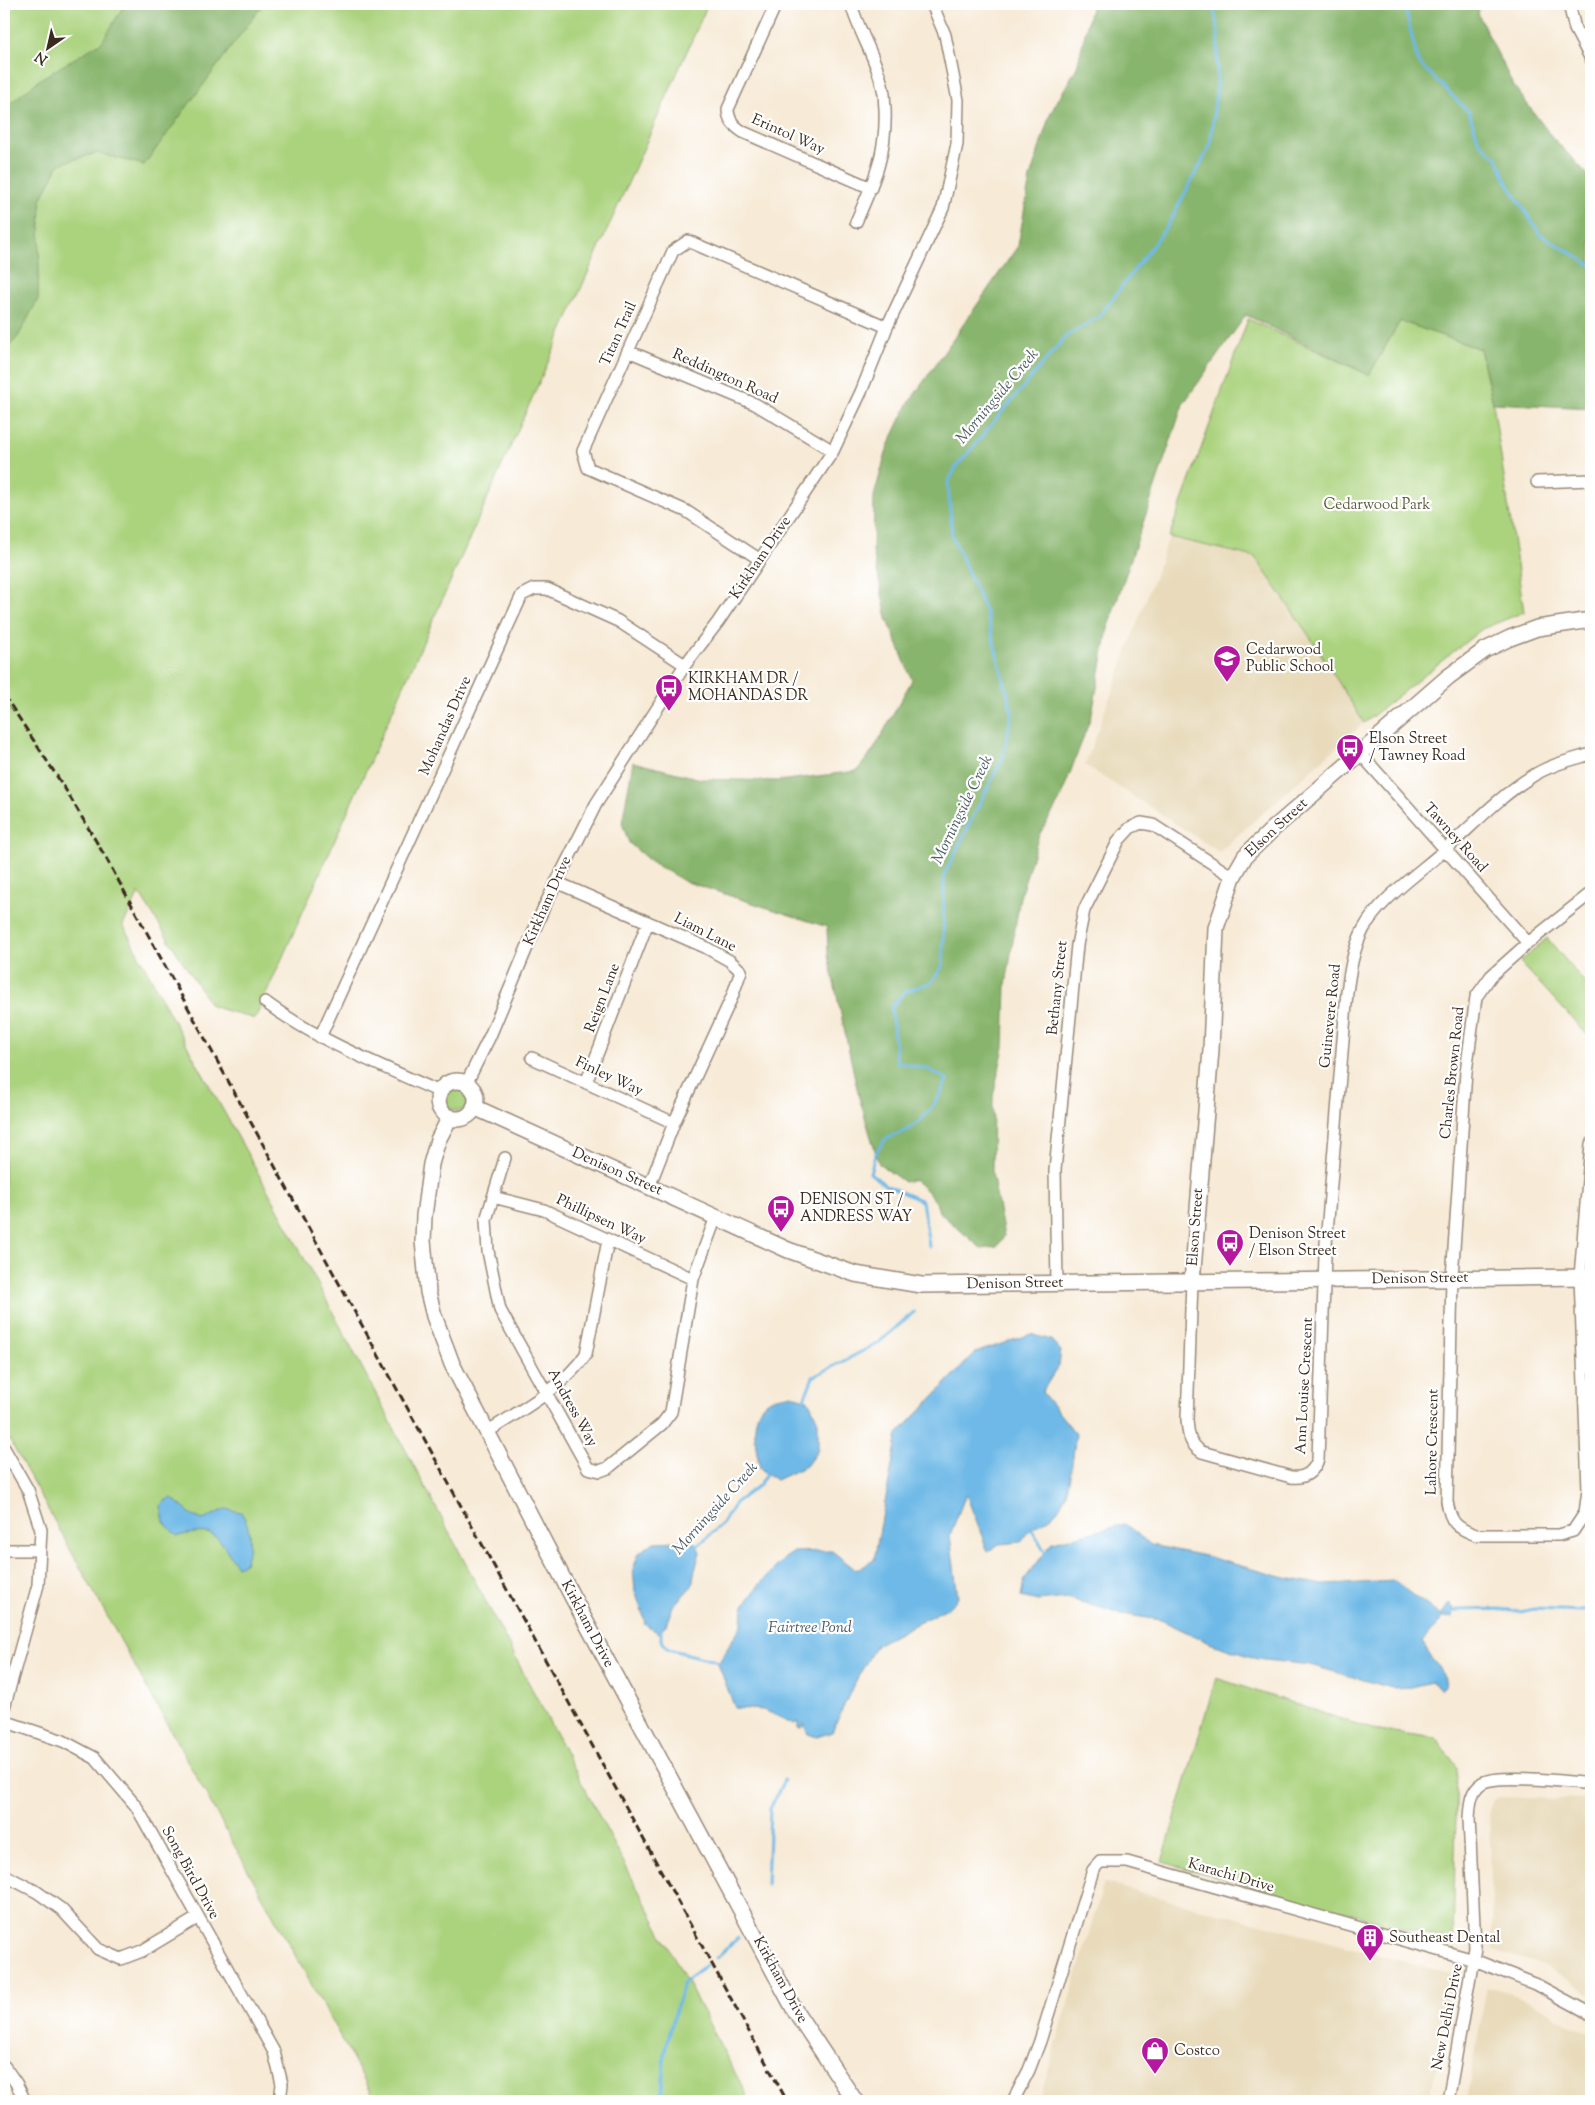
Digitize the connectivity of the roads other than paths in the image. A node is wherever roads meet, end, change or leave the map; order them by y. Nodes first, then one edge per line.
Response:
1 (776, 4) edge
2 (851, 4) edge
3 (932, 4) edge
4 (1569, 4) edge
5 (1591, 59) edge
6 (871, 188) junction
7 (856, 222) dead end
8 (887, 327) junction
9 (628, 351) junction
10 (833, 451) junction
11 (1591, 480) edge
12 (1537, 482) dead end
13 (759, 559) junction
14 (1591, 620) edge
15 (685, 665) junction
16 (1360, 753) junction
17 (1591, 754) edge
18 (1446, 850) junction
19 (1233, 877) junction
20 (556, 882) junction
21 (1591, 892) edge
22 (648, 922) junction
23 (1528, 943) junction
24 (265, 1002) dead end
25 (320, 1037) junction
26 (532, 1058) dead end
27 (466, 1084) junction
28 (586, 1084) junction
29 (440, 1092) junction
30 (474, 1107) junction
31 (450, 1117) junction
32 (674, 1123) junction
33 (1591, 1144) edge
34 (504, 1158) dead end
35 (649, 1187) junction
36 (493, 1196) junction
37 (716, 1217) junction
38 (608, 1240) junction
39 (1586, 1277) edge
40 (1452, 1278) junction
41 (693, 1279) junction
42 (1324, 1280) junction
43 (1192, 1282) junction
44 (1057, 1283) junction
45 (545, 1393) junction
46 (487, 1432) junction
47 (4, 1448) edge
48 (4, 1550) edge
49 (40, 1550) junction
50 (4, 1708) edge
51 (4, 1721) edge
52 (1591, 1784) edge
53 (4, 1876) edge
54 (197, 1918) junction
55 (1474, 1960) junction
56 (1591, 2014) edge
57 (4, 2066) edge
58 (25, 2101) edge
59 (280, 2101) edge
60 (855, 2101) edge
61 (1013, 2101) edge
62 (1448, 2101) edge

1 - 6 street, Erintol Way
2 - 6 street
3 - 8 street, Kirkham Drive
4 - 5 street
6 - 7 street
8 - 9 street, Titan Trail
8 - 10 street, Kirkham Drive
9 - 10 street, Reddington Road
9 - 13 street, Titan Trail
10 - 13 street, Kirkham Drive
11 - 12 street
13 - 15 street, Kirkham Drive
14 - 16 street, Elson Street
15 - 20 street, Kirkham Drive
15 - 25 street, Mohandas Drive
16 - 18 street, Tawney Road
16 - 19 street, Elson Street
17 - 18 street, Guinevere Road
18 - 23 street, Tawney Road
18 - 42 street, Guinevere Road
19 - 43 street, Elson Street
19 - 44 street, Bethany Street
20 - 22 street, Liam Lane
20 - 27 street, Kirkham Drive
21 - 23 street, Charles Brown Road
22 - 28 street, Reign Lane
22 - 32 street, Liam Lane
23 - 40 street, Charles Brown Road
24 - 25 street
25 - 29 street
26 - 28 street, Finley Way
27 - 29 street
27 - 30 street
28 - 32 street, Finley Way
29 - 31 street
30 - 31 street
30 - 35 street, Denison Street
31 - 46 street, Kirkham Drive
32 - 35 street
33 - 39 street, Lahore Crescent
34 - 36 street, Andress Way
35 - 37 street, Denison Street
36 - 38 street, Phillipsen Way
36 - 45 street, Andress Way
37 - 41 street, Andress Way
37 - 44 street, Denison Street
38 - 41 street, Phillipsen Way
38 - 45 street
39 - 40 street, Denison Street
39 - 40 street, Lahore Crescent
40 - 42 street, Denison Street
41 - 45 street, Andress Way
42 - 43 street, Denison Street
42 - 43 street, Ann Louise Crescent
43 - 44 street, Denison Street
45 - 46 street
46 - 60 street, Kirkham Drive
47 - 49 street
48 - 49 street
49 - 50 street
51 - 54 street, Song Bird Drive
52 - 55 street, New Delhi Drive
53 - 54 street
54 - 59 street, Song Bird Drive
55 - 56 street, Karachi Drive
55 - 61 street, Karachi Drive
55 - 62 street, New Delhi Drive
57 - 58 street

